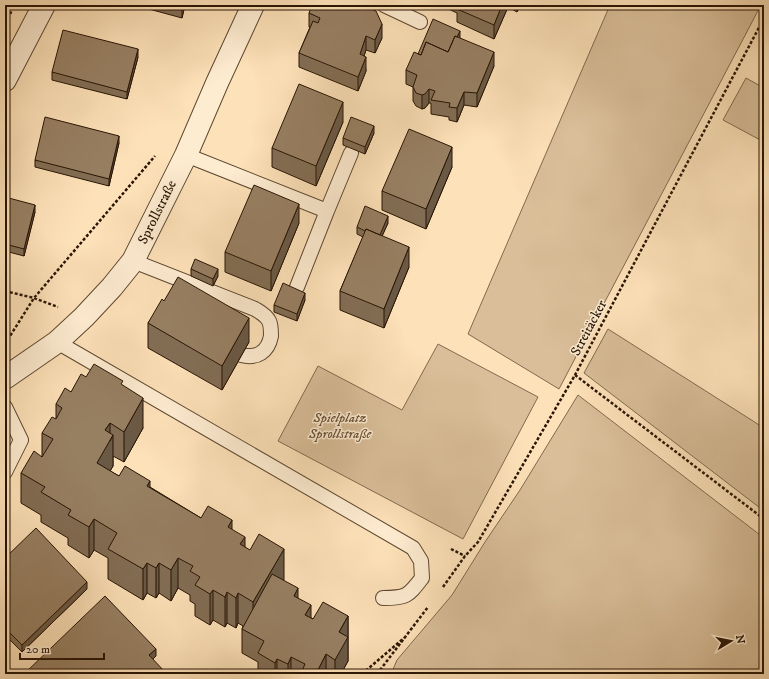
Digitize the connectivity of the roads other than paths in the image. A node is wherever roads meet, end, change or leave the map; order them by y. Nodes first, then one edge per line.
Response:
1 (44, 5) edge
2 (253, 5) edge
3 (384, 5) edge
4 (420, 22) dead end
5 (5, 80) edge
6 (351, 153) dead end
7 (186, 155) junction
8 (327, 211) junction
9 (133, 261) junction
10 (297, 287) dead end
11 (57, 342) junction
12 (241, 355) edge
13 (5, 378) edge
14 (5, 408) edge
15 (5, 472) edge
16 (383, 598) dead end

1 - 5 street
2 - 7 street, Sprollstraße
3 - 4 lane
6 - 8 lane
7 - 8 lane
7 - 9 street, Sprollstraße
8 - 10 lane
9 - 11 street, Sprollstraße
9 - 12 lane
11 - 13 street, Sprollstraße
11 - 16 lane
14 - 15 lane

